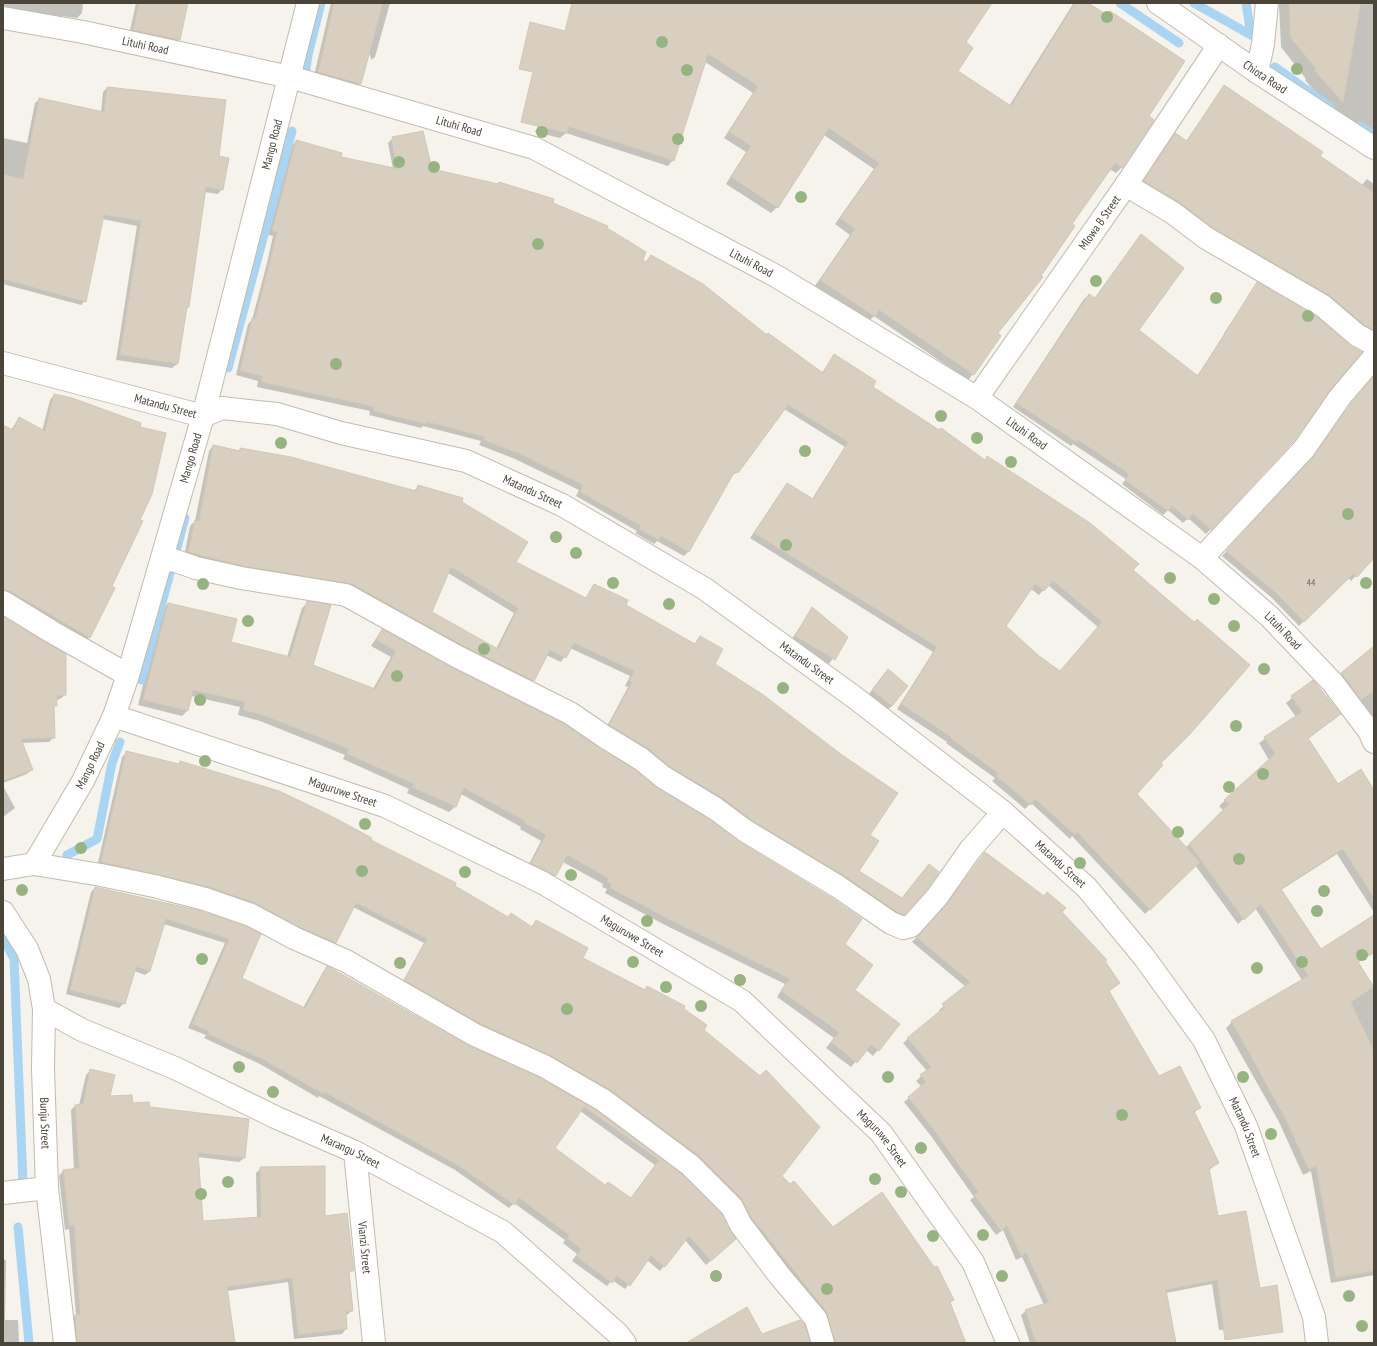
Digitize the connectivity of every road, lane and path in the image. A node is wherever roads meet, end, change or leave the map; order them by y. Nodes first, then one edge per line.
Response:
1 (308, 3) edge
2 (1158, 3) edge
3 (1266, 3) edge
4 (3, 18) edge
5 (1219, 44) junction
6 (1257, 72) junction
7 (290, 76) junction
8 (1374, 148) edge
9 (1126, 185) junction
10 (1374, 344) edge
11 (1374, 357) edge
12 (3, 363) edge
13 (977, 398) junction
14 (203, 416) junction
15 (1202, 558) junction
16 (160, 562) junction
17 (3, 602) edge
18 (128, 675) junction
19 (114, 716) junction
20 (1374, 742) edge
21 (1003, 812) junction
22 (34, 864) junction
23 (3, 869) edge
24 (3, 912) edge
25 (44, 1009) junction
26 (355, 1152) junction
27 (47, 1188) junction
28 (3, 1193) edge
29 (65, 1343) edge
30 (374, 1343) edge
31 (625, 1343) edge
32 (823, 1343) edge
33 (1008, 1343) edge
34 (1317, 1343) edge

1 - 7 street, Mango Road
2 - 5 street, Chiota Road
3 - 6 street
4 - 7 street, Lituhi Road
5 - 6 street, Chiota Road
5 - 9 street, Mlowa B Street
6 - 8 street, Chiota Road
7 - 13 street, Lituhi Road
7 - 14 street, Mango Road
9 - 10 street
9 - 13 street, Mlowa B Street
11 - 15 street
12 - 14 street, Matandu Street
13 - 15 street, Lituhi Road
14 - 16 street, Mango Road
14 - 21 street, Matandu Street
15 - 20 street, Lituhi Road
16 - 18 street, Mango Road
16 - 21 street
17 - 18 street
18 - 19 street, Mango Road
19 - 22 street, Mango Road
19 - 33 street, Maguruwe Street
21 - 34 street, Matandu Street
22 - 23 street
22 - 32 street
24 - 25 street, Bunju Street
25 - 26 street, Marangu Street
25 - 27 street, Bunju Street
26 - 30 street, Vianzi Street
26 - 31 street, Marangu Street
27 - 28 street
27 - 29 street, Bunju Street

